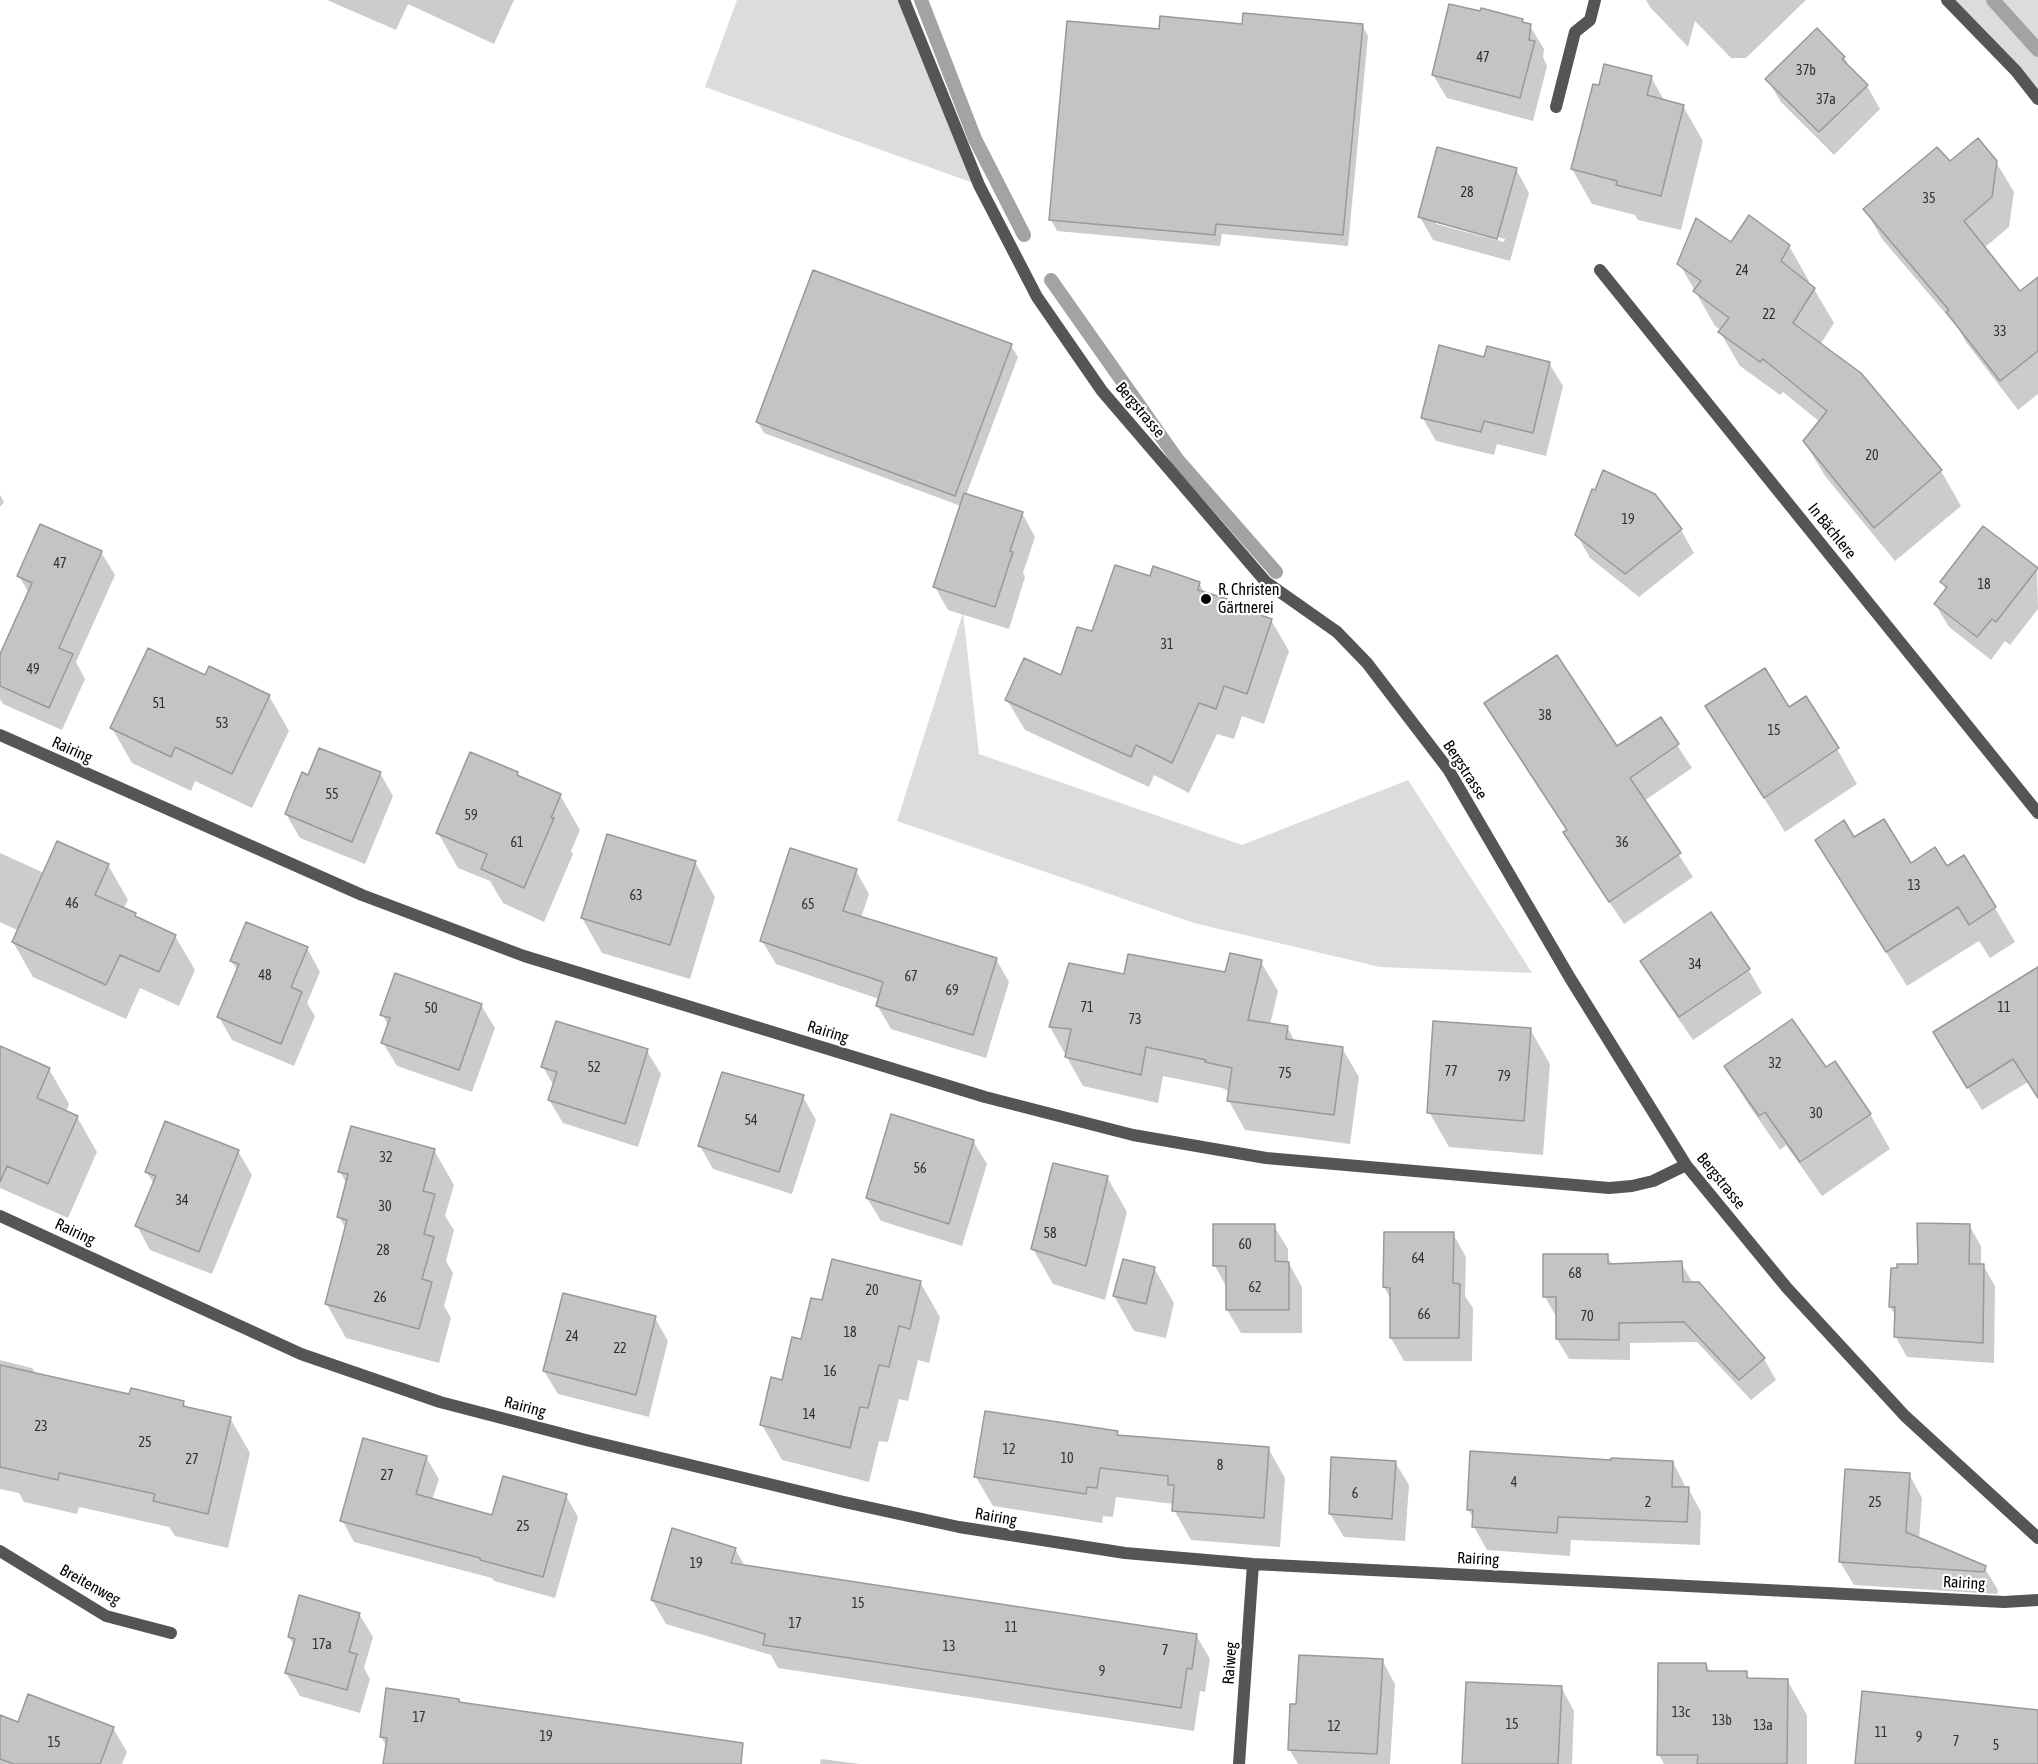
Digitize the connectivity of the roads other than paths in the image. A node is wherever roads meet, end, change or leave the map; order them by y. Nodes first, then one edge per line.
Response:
1 (904, 0) edge
2 (1594, 0) edge
3 (1947, 0) edge
4 (2038, 99) edge
5 (1556, 107) dead end
6 (1600, 270) dead end
7 (0, 735) edge
8 (2038, 813) edge
9 (1686, 1165) junction
10 (0, 1216) edge
11 (2038, 1538) edge
12 (0, 1551) edge
13 (1254, 1564) junction
14 (2038, 1600) edge
15 (171, 1633) dead end
16 (1239, 1764) edge

1 - 9 street, Bergstrasse
2 - 5 street
3 - 4 street
6 - 8 street, In Bächlere
7 - 9 street, Rairing
9 - 11 street, Bergstrasse
10 - 13 street, Rairing
12 - 15 street, Breitenweg
13 - 14 street, Rairing
13 - 16 street, Raiweg

